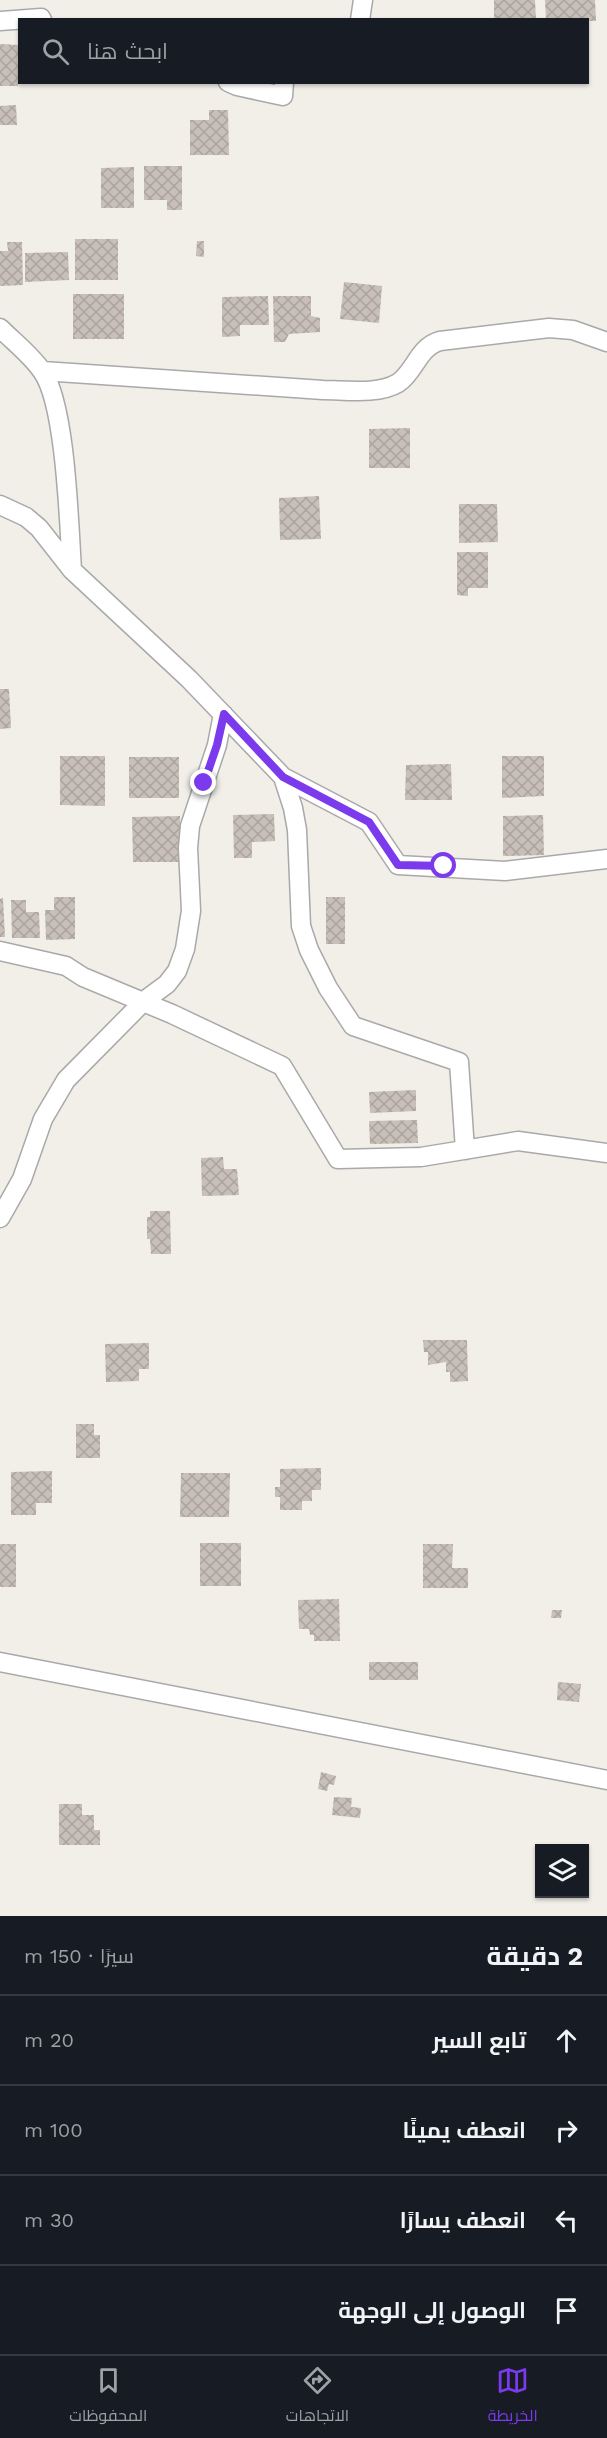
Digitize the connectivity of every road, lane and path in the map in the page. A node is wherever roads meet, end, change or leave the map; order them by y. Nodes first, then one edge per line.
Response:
1 (363, 0) edge
2 (360, 18) edge
3 (18, 20) edge
4 (0, 21) edge
5 (232, 84) edge
6 (284, 84) edge
7 (0, 328) edge
8 (607, 342) edge
9 (43, 371) junction
10 (0, 505) edge
11 (72, 570) junction
12 (224, 714) junction
13 (283, 777) junction
14 (607, 859) edge
15 (0, 951) edge
16 (144, 1001) junction
17 (465, 1150) junction
18 (607, 1153) edge
19 (0, 1218) edge
20 (0, 1662) edge
21 (607, 1780) edge

1 - 2 street
3 - 4 street
5 - 6 street
7 - 9 street
8 - 9 street
9 - 11 street
10 - 11 street
11 - 12 street
12 - 13 street
12 - 16 street
13 - 14 street
13 - 17 street
15 - 16 street
16 - 17 street
16 - 19 street
17 - 18 street
20 - 21 street

